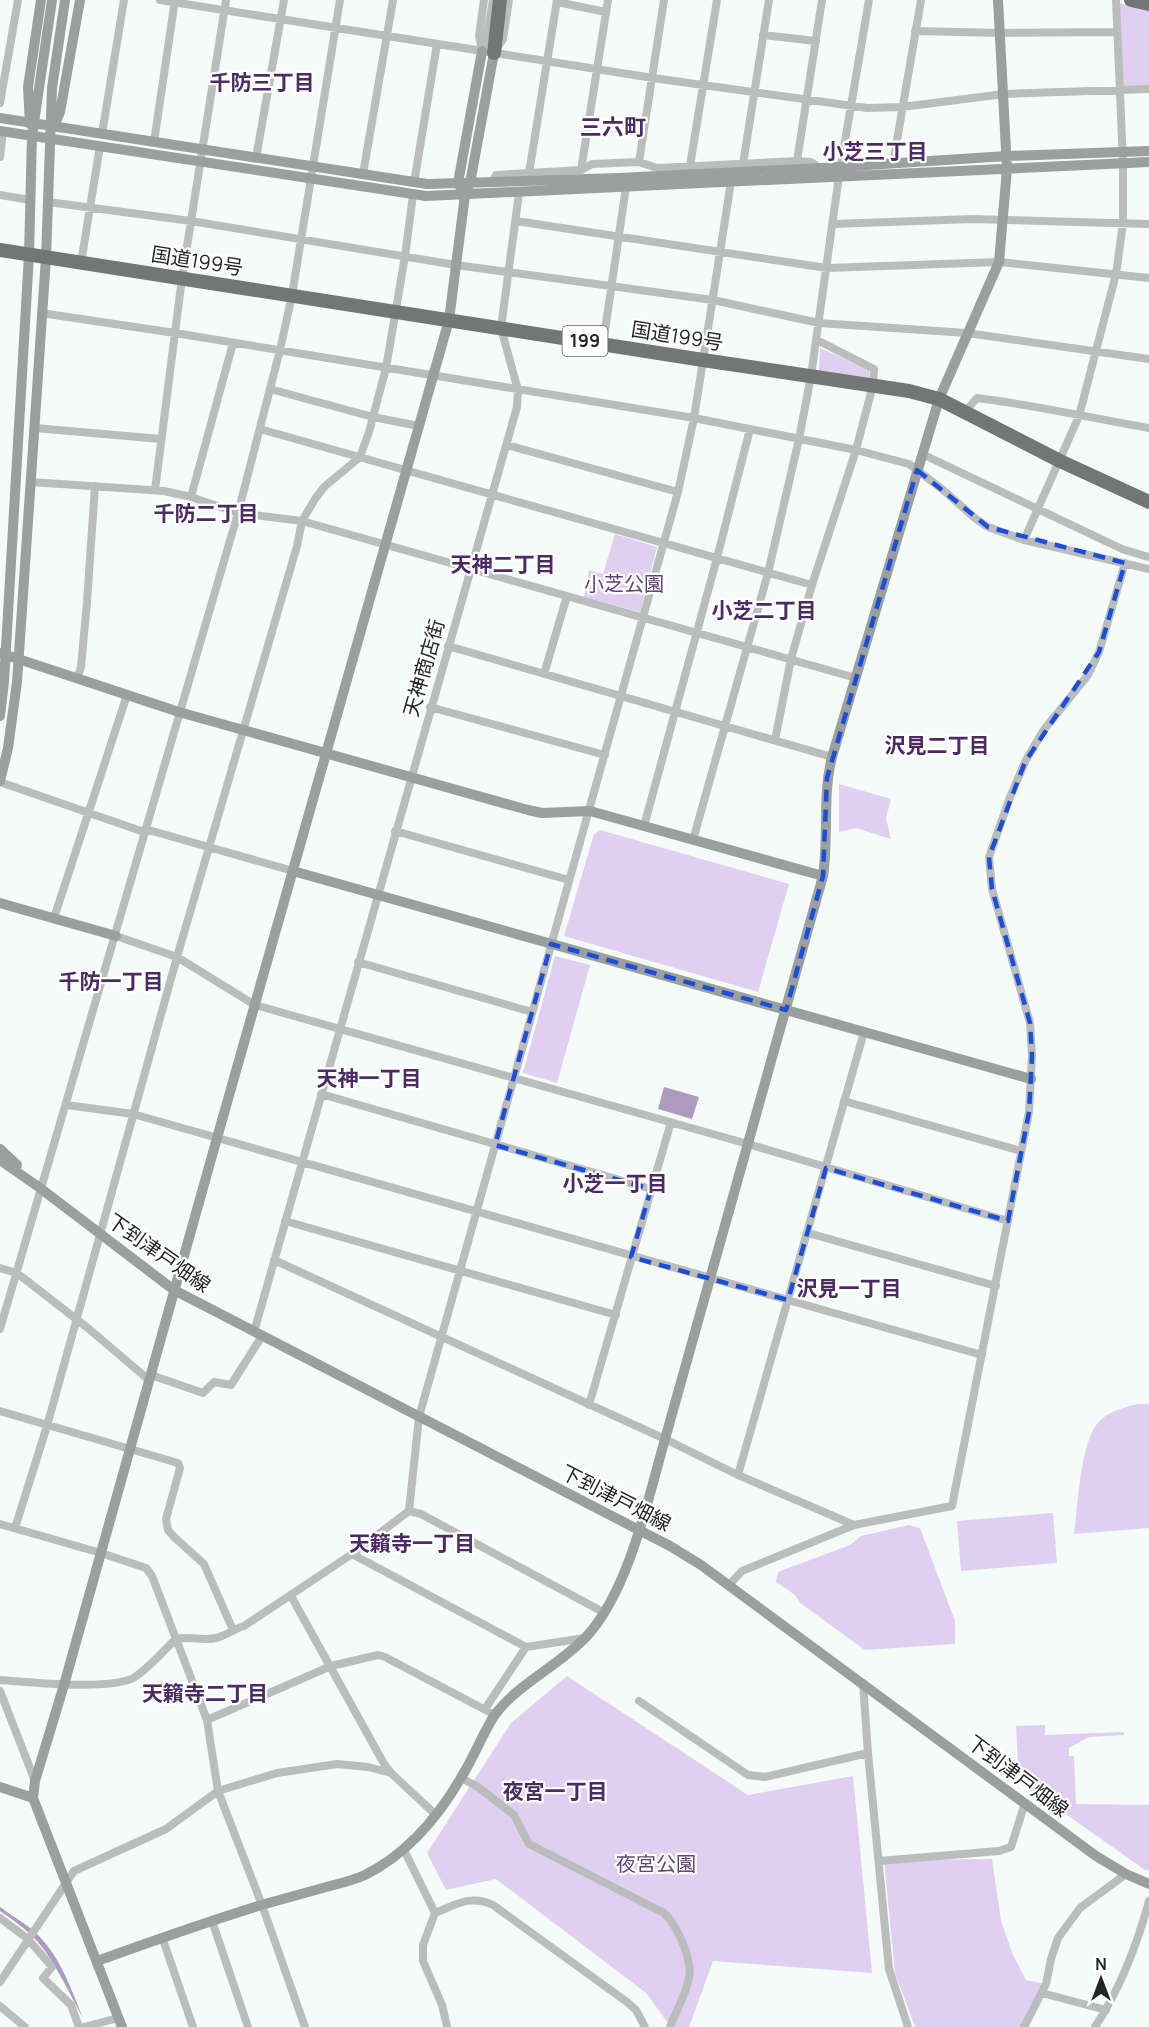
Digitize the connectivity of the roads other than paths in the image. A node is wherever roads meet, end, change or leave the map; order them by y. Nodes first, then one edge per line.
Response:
1 (18, 0) edge
2 (41, 0) edge
3 (52, 0) edge
4 (65, 0) edge
5 (80, 0) edge
6 (124, 0) edge
7 (160, 0) edge
8 (226, 0) edge
9 (284, 0) edge
10 (340, 0) edge
11 (393, 0) edge
12 (484, 0) edge
13 (493, 0) edge
14 (501, 0) edge
15 (509, 0) edge
16 (608, 0) edge
17 (664, 0) edge
18 (717, 0) edge
19 (769, 0) edge
20 (822, 0) edge
21 (869, 0) edge
22 (921, 0) edge
23 (993, 0) edge
24 (998, 0) edge
25 (1116, 0) edge
26 (1131, 0) edge
27 (175, 1) edge
28 (557, 1) edge
29 (1149, 4) edge
30 (224, 10) junction
31 (606, 12) junction
32 (281, 19) junction
33 (336, 27) junction
34 (915, 31) junction
35 (1117, 32) junction
36 (1000, 33) junction
37 (764, 34) junction
38 (387, 35) junction
39 (816, 41) junction
40 (437, 44) junction
41 (488, 52) junction
42 (547, 62) junction
43 (597, 70) junction
44 (652, 78) junction
45 (704, 86) junction
46 (1149, 89) edge
47 (1120, 91) junction
48 (754, 92) junction
49 (1004, 94) junction
50 (808, 100) junction
51 (0, 103) edge
52 (852, 106) junction
53 (902, 107) junction
54 (0, 118) edge
55 (32, 122) junction
56 (53, 125) junction
57 (1, 131) edge
58 (102, 134) junction
59 (32, 136) junction
60 (50, 139) junction
61 (154, 142) junction
62 (100, 146) junction
63 (203, 149) junction
64 (1149, 151) edge
65 (1007, 156) junction
66 (0, 157) edge
67 (256, 158) junction
68 (1123, 158) junction
69 (797, 161) junction
70 (201, 162) junction
71 (639, 162) junction
72 (1149, 162) edge
73 (743, 164) junction
74 (893, 164) junction
75 (312, 166) junction
76 (690, 166) junction
77 (821, 168) junction
78 (1007, 169) junction
79 (581, 170) junction
80 (840, 172) junction
81 (529, 173) junction
82 (363, 174) junction
83 (310, 179) junction
84 (731, 182) junction
85 (414, 183) junction
86 (458, 183) junction
87 (470, 183) junction
88 (492, 183) junction
89 (627, 187) junction
90 (519, 193) junction
91 (0, 195) edge
92 (413, 195) junction
93 (465, 195) junction
94 (30, 200) junction
95 (48, 202) junction
96 (91, 208) junction
97 (1004, 220) junction
98 (191, 221) junction
99 (516, 221) junction
100 (1123, 223) junction
101 (833, 224) junction
102 (1149, 224) edge
103 (619, 236) junction
104 (302, 239) junction
105 (0, 250) edge
106 (720, 252) junction
107 (29, 255) junction
108 (405, 256) junction
109 (46, 258) junction
110 (999, 262) junction
111 (81, 263) junction
112 (456, 265) junction
113 (827, 268) junction
114 (509, 273) junction
115 (1116, 274) junction
116 (182, 278) junction
117 (1149, 278) edge
118 (612, 287) junction
119 (292, 295) junction
120 (713, 300) junction
121 (395, 312) junction
122 (41, 313) junction
123 (449, 320) junction
124 (819, 323) junction
125 (501, 328) junction
126 (175, 333) junction
127 (968, 333) junction
128 (816, 340) junction
129 (233, 343) junction
130 (603, 344) junction
131 (280, 350) junction
132 (1097, 351) junction
133 (1149, 359) edge
134 (703, 360) junction
135 (386, 368) junction
136 (433, 376) junction
137 (812, 376) junction
138 (873, 385) junction
139 (270, 389) junction
140 (518, 390) junction
141 (939, 399) junction
142 (964, 413) junction
143 (1079, 416) junction
144 (373, 417) junction
145 (694, 418) junction
146 (419, 426) junction
147 (35, 428) junction
148 (1149, 428) edge
149 (260, 429) junction
150 (750, 429) junction
151 (161, 439) junction
152 (799, 439) junction
153 (507, 445) junction
154 (856, 450) junction
155 (922, 454) junction
156 (360, 457) junction
157 (1060, 461) junction
158 (917, 470) junction
159 (406, 472) junction
160 (31, 482) junction
161 (95, 486) junction
162 (155, 490) junction
163 (678, 492) junction
164 (491, 496) junction
165 (191, 497) junction
166 (1149, 502) edge
167 (1039, 508) junction
168 (238, 513) junction
169 (302, 521) junction
170 (1024, 540) junction
171 (665, 543) junction
172 (386, 544) junction
173 (1148, 555) edge
174 (717, 558) junction
175 (1125, 563) junction
176 (470, 568) junction
177 (1147, 568) edge
178 (768, 573) junction
179 (812, 585) junction
180 (567, 596) junction
181 (644, 618) junction
182 (697, 632) junction
183 (448, 646) junction
184 (747, 646) junction
185 (3, 654) edge
186 (791, 659) junction
187 (18, 660) junction
188 (544, 674) junction
189 (77, 678) junction
190 (856, 678) junction
191 (127, 695) junction
192 (622, 696) junction
193 (430, 707) junction
194 (675, 711) junction
195 (179, 712) junction
196 (0, 716) edge
197 (725, 726) junction
198 (243, 730) junction
199 (775, 740) junction
200 (327, 753) junction
201 (605, 755) junction
202 (832, 757) junction
203 (411, 777) junction
204 (0, 782) edge
205 (590, 811) junction
206 (89, 813) junction
207 (644, 826) junction
208 (145, 830) junction
209 (395, 831) junction
210 (693, 840) junction
211 (210, 847) junction
212 (293, 871) junction
213 (823, 876) junction
214 (569, 879) junction
215 (377, 895) junction
216 (0, 903) edge
217 (54, 918) junction
218 (116, 936) junction
219 (551, 944) junction
220 (177, 957) junction
221 (358, 962) junction
222 (255, 1005) junction
223 (786, 1010) junction
224 (532, 1012) junction
225 (339, 1029) junction
226 (864, 1032) junction
227 (514, 1078) junction
228 (1031, 1079) junction
229 (321, 1094) junction
230 (844, 1101) junction
231 (67, 1105) junction
232 (133, 1114) junction
233 (671, 1122) junction
234 (217, 1138) junction
235 (748, 1144) junction
236 (495, 1145) junction
237 (0, 1149) edge
238 (1022, 1151) junction
239 (0, 1160) edge
240 (302, 1162) junction
241 (826, 1168) junction
242 (40, 1188) junction
243 (651, 1189) junction
244 (476, 1212) junction
245 (285, 1221) junction
246 (1008, 1221) junction
247 (808, 1233) junction
248 (100, 1234) junction
249 (632, 1257) junction
250 (274, 1260) junction
251 (0, 1268) edge
252 (460, 1271) junction
253 (17, 1273) junction
254 (711, 1279) junction
255 (996, 1286) junction
256 (174, 1290) junction
257 (788, 1300) junction
258 (616, 1315) junction
259 (76, 1320) junction
260 (0, 1329) edge
261 (258, 1334) junction
262 (441, 1338) junction
263 (982, 1355) junction
264 (150, 1378) junction
265 (589, 1405) junction
266 (0, 1411) edge
267 (419, 1418) junction
268 (46, 1426) junction
269 (665, 1439) junction
270 (130, 1449) junction
271 (738, 1475) junction
272 (409, 1511) junction
273 (0, 1524) edge
274 (854, 1525) junction
275 (15, 1528) junction
276 (639, 1530) junction
277 (101, 1552) junction
278 (352, 1554) junction
279 (729, 1585) junction
280 (291, 1596) junction
281 (603, 1612) junction
282 (233, 1630) junction
283 (585, 1638) junction
284 (176, 1639) junction
285 (526, 1647) junction
286 (331, 1666) junction
287 (0, 1680) edge
288 (863, 1683) junction
289 (64, 1684) junction
290 (0, 1691) edge
291 (639, 1701) dead end
292 (490, 1712) junction
293 (207, 1720) junction
294 (868, 1753) junction
295 (391, 1773) junction
296 (461, 1778) junction
297 (34, 1781) junction
298 (0, 1788) edge
299 (218, 1791) junction
300 (33, 1798) junction
301 (1025, 1803) junction
302 (435, 1814) junction
303 (404, 1850) junction
304 (879, 1861) junction
305 (1126, 1874) junction
306 (66, 1883) junction
307 (1149, 1884) edge
308 (1149, 1901) edge
309 (262, 1905) junction
310 (435, 1913) junction
311 (0, 1918) edge
312 (212, 1922) junction
313 (162, 1937) junction
314 (29, 1938) junction
315 (97, 1961) junction
316 (0, 1982) edge
317 (1042, 1993) junction
318 (0, 2006) edge
319 (1107, 2010) junction
320 (120, 2022) edge
321 (25, 2027) edge
322 (79, 2027) edge
323 (84, 2027) edge
324 (193, 2027) edge
325 (248, 2027) edge
326 (305, 2027) edge
327 (447, 2027) edge
328 (645, 2027) edge
329 (670, 2027) edge
330 (908, 2027) edge
331 (1024, 2027) edge
332 (1095, 2027) edge

1 - 51 street
2 - 55 street
3 - 55 street
4 - 56 street
5 - 56 street
6 - 58 street
7 - 27 street
8 - 30 street
9 - 32 street
10 - 33 street
11 - 38 street
12 - 41 street
13 - 41 street
14 - 41 highway
15 - 41 street
16 - 31 street
17 - 44 street
18 - 45 street
19 - 37 street
20 - 39 street
21 - 52 street
22 - 34 street
23 - 24 street
24 - 36 street
25 - 35 street
26 - 29 highway
27 - 30 street
27 - 61 street
28 - 31 street
28 - 42 street
30 - 32 street
30 - 63 street
31 - 43 street
32 - 33 street
32 - 67 street
33 - 38 street
33 - 75 street
34 - 36 street
34 - 53 street
35 - 36 street
35 - 47 street
36 - 49 street
37 - 39 street
37 - 48 street
38 - 40 street
38 - 82 street
39 - 50 street
40 - 41 street
40 - 85 street
41 - 42 street
41 - 86 street
41 - 87 street
42 - 43 street
42 - 81 street
43 - 44 street
43 - 79 street
44 - 45 street
44 - 71 street
45 - 48 street
45 - 76 street
46 - 47 street
47 - 49 street
47 - 68 street
48 - 50 street
48 - 73 street
49 - 53 street
49 - 65 street
50 - 52 street
50 - 69 street
52 - 53 street
52 - 80 street
53 - 74 street
54 - 55 street
55 - 56 street
55 - 59 street
56 - 58 street
56 - 60 street
57 - 59 street
57 - 66 street
58 - 61 street
59 - 60 street
59 - 94 street
60 - 62 street
60 - 95 street
61 - 63 street
62 - 70 street
62 - 96 street
63 - 67 street
63 - 70 street
64 - 68 street
65 - 68 street
65 - 74 street
65 - 78 street
67 - 75 street
68 - 72 street
68 - 78 street
68 - 100 street
69 - 73 street
69 - 77 street
70 - 83 street
70 - 98 street
71 - 76 street
71 - 79 street
73 - 76 street
74 - 80 street
75 - 82 street
75 - 83 street
77 - 80 street
77 - 88 street
78 - 80 street
78 - 97 street
79 - 81 street
80 - 84 street
80 - 101 street
81 - 88 street
82 - 85 street
83 - 92 street
83 - 104 street
84 - 89 street
84 - 106 street
85 - 86 street
86 - 87 street
86 - 93 street
87 - 88 street
87 - 93 street
89 - 90 street
89 - 103 street
90 - 93 street
90 - 99 street
91 - 94 street
92 - 93 street
92 - 108 street
93 - 112 street
94 - 107 street
95 - 96 street
95 - 109 street
96 - 98 street
96 - 111 street
97 - 100 street
97 - 101 street
97 - 110 street
98 - 104 street
98 - 116 street
99 - 103 street
99 - 114 street
100 - 102 street
100 - 115 street
101 - 113 street
103 - 106 street
103 - 118 street
104 - 108 street
104 - 119 street
105 - 107 highway, 国道199号 / 199
106 - 113 street
106 - 120 street
107 - 109 highway, 国道199号 / 199
107 - 185 street
108 - 112 street
108 - 121 street
109 - 111 highway, 国道199号 / 199
109 - 122 street
110 - 113 street
110 - 115 street
110 - 127 street
111 - 116 highway, 国道199号 / 199
112 - 114 street
112 - 123 street
113 - 124 street
114 - 118 street
114 - 125 street
115 - 117 street
115 - 132 street
116 - 119 highway, 国道199号 / 199
116 - 126 street
118 - 120 street
118 - 130 street
119 - 121 highway, 国道199号 / 199
119 - 131 street
120 - 124 street
120 - 134 street
121 - 123 highway, 国道199号 / 199
121 - 135 street
122 - 126 street
122 - 147 street
123 - 125 highway, 国道199号 / 199
123 - 136 street
124 - 127 street
124 - 128 street
125 - 130 highway, 国道199号 / 199
125 - 140 street
126 - 129 street
126 - 151 street
127 - 132 street
127 - 141 street
128 - 137 street
128 - 138 street
129 - 131 street
129 - 165 street
130 - 134 highway, 国道199号 / 199
131 - 135 street
131 - 139 street
132 - 133 street
132 - 143 street
134 - 137 highway, 国道199号 / 199
134 - 145 street
135 - 136 street
135 - 144 street
136 - 140 street
136 - 146 street
137 - 138 highway, 国道199号 / 199
137 - 152 street
138 - 141 highway, 国道199号 / 199
138 - 154 street
139 - 144 street
139 - 149 street
140 - 145 street
140 - 153 street, 天神商店街
141 - 142 highway, 国道199号 / 199
141 - 155 street
142 - 143 street
142 - 157 highway, 国道199号 / 199
143 - 148 street
143 - 157 street
144 - 146 street
144 - 156 street
145 - 150 street
145 - 163 street
146 - 159 street
147 - 151 street
147 - 160 street
149 - 156 street
149 - 168 street
150 - 152 street
150 - 174 street
151 - 162 street
152 - 154 street
152 - 178 street
153 - 163 street
153 - 164 street, 天神商店街
154 - 158 street
154 - 179 street
155 - 158 street
155 - 167 street
156 - 159 street
156 - 169 street
157 - 166 highway, 国道199号 / 199
157 - 167 street
158 - 170 street
158 - 190 street
159 - 164 street
159 - 172 street
160 - 161 street
160 - 187 street
161 - 162 street
161 - 189 street
162 - 165 street
163 - 171 street
164 - 171 street
164 - 176 street, 天神商店街
165 - 168 street
167 - 170 street
167 - 173 street
168 - 169 street
168 - 195 street
169 - 172 street
169 - 198 street
170 - 175 street
171 - 174 street
171 - 181 street
172 - 176 street
172 - 200 street
173 - 177 street
174 - 178 street
174 - 182 street
175 - 177 street
175 - 228 street
176 - 180 street
176 - 183 street, 天神商店街
178 - 179 street
178 - 184 street
179 - 186 street
180 - 181 street
180 - 188 street
181 - 182 street
181 - 192 street
182 - 184 street
182 - 194 street
183 - 188 street
183 - 193 street, 天神商店街
184 - 186 street
184 - 197 street
185 - 187 street
185 - 196 street
186 - 190 street
186 - 199 street
187 - 189 street
187 - 204 street
188 - 192 street
189 - 191 street
190 - 202 street
191 - 195 street
191 - 206 street
192 - 194 street
192 - 201 street
193 - 201 street
193 - 203 street, 天神商店街
194 - 197 street
194 - 207 street
195 - 198 street
195 - 208 street
197 - 199 street
197 - 210 street
198 - 200 street
198 - 211 street
199 - 202 street
200 - 203 street
200 - 212 street
201 - 205 street
202 - 213 street
203 - 205 street
203 - 209 street, 天神商店街
204 - 206 street
205 - 207 street
205 - 214 street
206 - 208 street
206 - 217 street
207 - 210 street
208 - 211 street
208 - 218 street
209 - 214 street
209 - 215 street, 天神商店街
210 - 213 street
211 - 212 street
211 - 220 street
212 - 215 street
212 - 222 street
213 - 223 street
214 - 219 street
215 - 219 street
215 - 221 street, 天神商店街
216 - 217 street
217 - 218 street
218 - 220 street
218 - 231 street
219 - 223 street
219 - 224 street
220 - 222 street
220 - 232 street
221 - 224 street
221 - 225 street, 天神商店街
222 - 225 street
222 - 234 street
223 - 226 street
223 - 235 street
224 - 227 street
225 - 227 street
225 - 229 street, 天神商店街
226 - 228 street
226 - 230 street
227 - 233 street
227 - 236 street
228 - 238 street
229 - 236 street
229 - 240 street, 天神商店街
230 - 238 street
230 - 241 street
231 - 232 street
231 - 242 street
232 - 234 street
232 - 248 street
233 - 235 street
233 - 243 street
234 - 240 street
234 - 256 street
235 - 241 street
235 - 254 street
236 - 243 street
236 - 244 street
237 - 242 street, 下到津戸畑線
238 - 246 street
239 - 242 street, 下到津戸畑線
240 - 244 street
240 - 245 street, 天神商店街
241 - 246 street
241 - 247 street
242 - 248 street, 下到津戸畑線
242 - 253 street
243 - 249 street
244 - 249 street
244 - 252 street
245 - 250 street, 天神商店街
245 - 252 street
246 - 255 street
247 - 255 street
247 - 257 street
248 - 256 street, 下到津戸畑線
248 - 259 street
249 - 254 street
249 - 258 street
250 - 261 street, 天神商店街
250 - 262 street
251 - 253 street
252 - 258 street
252 - 262 street
253 - 259 street
253 - 260 street
254 - 257 street
254 - 269 street
255 - 263 street
256 - 261 street, 下到津戸畑線
256 - 264 street
257 - 263 street
257 - 271 street
258 - 265 street
259 - 264 street
259 - 268 street
261 - 264 street, 天神商店街
261 - 267 street, 下到津戸畑線
262 - 265 street
262 - 267 street
263 - 274 street
264 - 270 street
265 - 269 street
266 - 268 street
267 - 272 street
267 - 276 street, 下到津戸畑線
268 - 270 street
268 - 275 street
269 - 271 street
269 - 276 street
270 - 277 street
270 - 282 street
271 - 274 street
272 - 278 street
272 - 281 street
273 - 275 street
274 - 279 street
275 - 277 street
276 - 279 street, 下到津戸畑線
276 - 281 street
277 - 284 street
277 - 289 street
278 - 280 street
278 - 285 street
279 - 288 street, 下到津戸畑線
280 - 282 street
280 - 286 street
281 - 283 street
282 - 284 street
283 - 285 street
283 - 292 street
284 - 289 street
284 - 293 street
285 - 292 street
286 - 292 street
286 - 293 street
286 - 295 street
287 - 289 street
288 - 294 street
288 - 301 street, 下到津戸畑線
289 - 297 street
290 - 297 street
291 - 294 street
292 - 296 street
293 - 299 street
294 - 304 street
295 - 299 street
295 - 302 street
296 - 302 street
296 - 329 street
297 - 300 street
298 - 300 street
299 - 306 street
299 - 309 street
300 - 306 street
301 - 304 street
301 - 305 street, 下到津戸畑線
302 - 303 street
303 - 309 street
303 - 310 street
304 - 330 street
305 - 307 street, 下到津戸畑線
305 - 317 street
306 - 314 street
306 - 315 street
308 - 319 street
309 - 312 street
309 - 326 street
310 - 327 street
310 - 328 street
311 - 314 street
312 - 313 street
312 - 325 street
313 - 315 street
313 - 324 street
314 - 316 street
314 - 322 street
315 - 320 street
317 - 319 street
317 - 331 street
318 - 321 street
319 - 332 street
320 - 323 street

